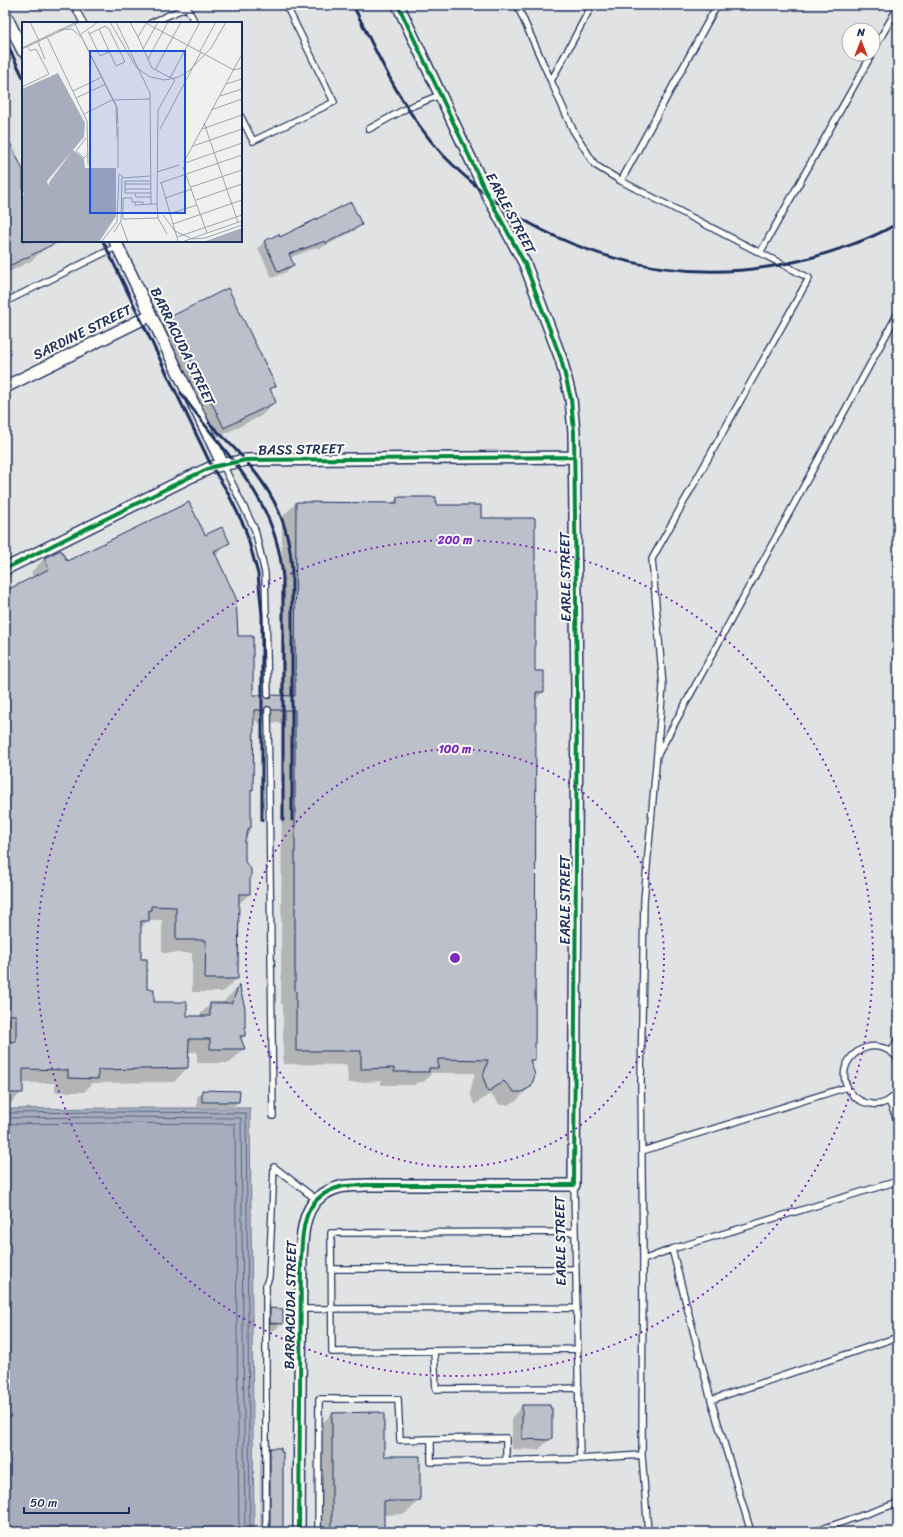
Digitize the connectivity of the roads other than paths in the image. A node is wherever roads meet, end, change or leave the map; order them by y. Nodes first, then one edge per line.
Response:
1 (74, 5) edge
2 (286, 5) edge
3 (398, 5) edge
4 (517, 5) edge
5 (592, 5) edge
6 (717, 5) edge
7 (186, 6) edge
8 (898, 7) edge
9 (5, 14) edge
10 (82, 22) edge
11 (153, 22) edge
12 (194, 22) edge
13 (881, 37) edge
14 (22, 49) edge
15 (867, 62) edge
16 (551, 81) junction
17 (440, 95) junction
18 (242, 119) edge
19 (368, 129) dead end
20 (621, 181) junction
21 (116, 244) edge
22 (760, 253) junction
23 (5, 302) edge
24 (898, 313) edge
25 (151, 315) junction
26 (5, 387) edge
27 (574, 457) junction
28 (223, 465) junction
29 (5, 569) edge
30 (268, 695) dead end
31 (268, 710) dead end
32 (657, 756) junction
33 (898, 1039) edge
34 (891, 1052) junction
35 (898, 1059) edge
36 (847, 1087) junction
37 (898, 1092) edge
38 (889, 1100) junction
39 (273, 1116) dead end
40 (898, 1122) edge
41 (642, 1151) junction
42 (898, 1181) edge
43 (574, 1185) junction
44 (317, 1200) junction
45 (575, 1232) junction
46 (672, 1249) junction
47 (643, 1260) junction
48 (332, 1269) junction
49 (576, 1269) junction
50 (301, 1308) junction
51 (332, 1308) junction
52 (577, 1308) junction
53 (898, 1337) edge
54 (578, 1349) junction
55 (434, 1351) junction
56 (579, 1388) junction
57 (711, 1400) junction
58 (431, 1439) junction
59 (642, 1455) junction
60 (580, 1459) junction
61 (506, 1460) junction
62 (898, 1503) edge
63 (266, 1532) edge
64 (299, 1532) edge
65 (318, 1532) edge
66 (648, 1532) edge
67 (751, 1532) edge
68 (813, 1532) edge

1 - 10 lane
2 - 18 lane
3 - 17 street, EARLE STREET
4 - 16 lane
5 - 16 lane
6 - 20 lane
7 - 11 lane
7 - 12 lane
8 - 13 lane
9 - 14 street
15 - 22 lane
16 - 20 lane
17 - 19 lane
17 - 27 street, EARLE STREET
20 - 22 lane
21 - 23 lane
21 - 25 street, BARRACUDA STREET
22 - 32 lane
24 - 32 lane
25 - 26 street, SARDINE STREET
25 - 28 street, BARRACUDA STREET
27 - 28 street, BASS STREET
27 - 43 street, EARLE STREET
28 - 29 street, BASS STREET
28 - 30 lane
31 - 39 lane
32 - 41 lane
33 - 34 lane
34 - 35 lane
34 - 36 lane
36 - 38 lane
36 - 41 lane
37 - 38 lane
38 - 40 lane
41 - 47 lane
42 - 46 lane
43 - 44 street, BARRACUDA STREET
43 - 45 lane, EARLE STREET
44 - 50 street, BARRACUDA STREET
44 - 63 lane
45 - 48 lane
45 - 49 lane, EARLE STREET
46 - 47 lane
46 - 57 lane
47 - 59 lane
48 - 49 lane
48 - 51 lane
49 - 52 lane, EARLE STREET
50 - 51 lane
50 - 64 street, BARRACUDA STREET
51 - 52 lane
51 - 55 lane
52 - 54 lane, EARLE STREET
53 - 57 lane
54 - 55 lane
54 - 56 lane, EARLE STREET
55 - 56 lane
56 - 60 lane, EARLE STREET
57 - 67 lane
58 - 61 lane
58 - 61 lane
58 - 65 lane
59 - 60 lane
59 - 66 lane
60 - 61 lane
62 - 68 lane

